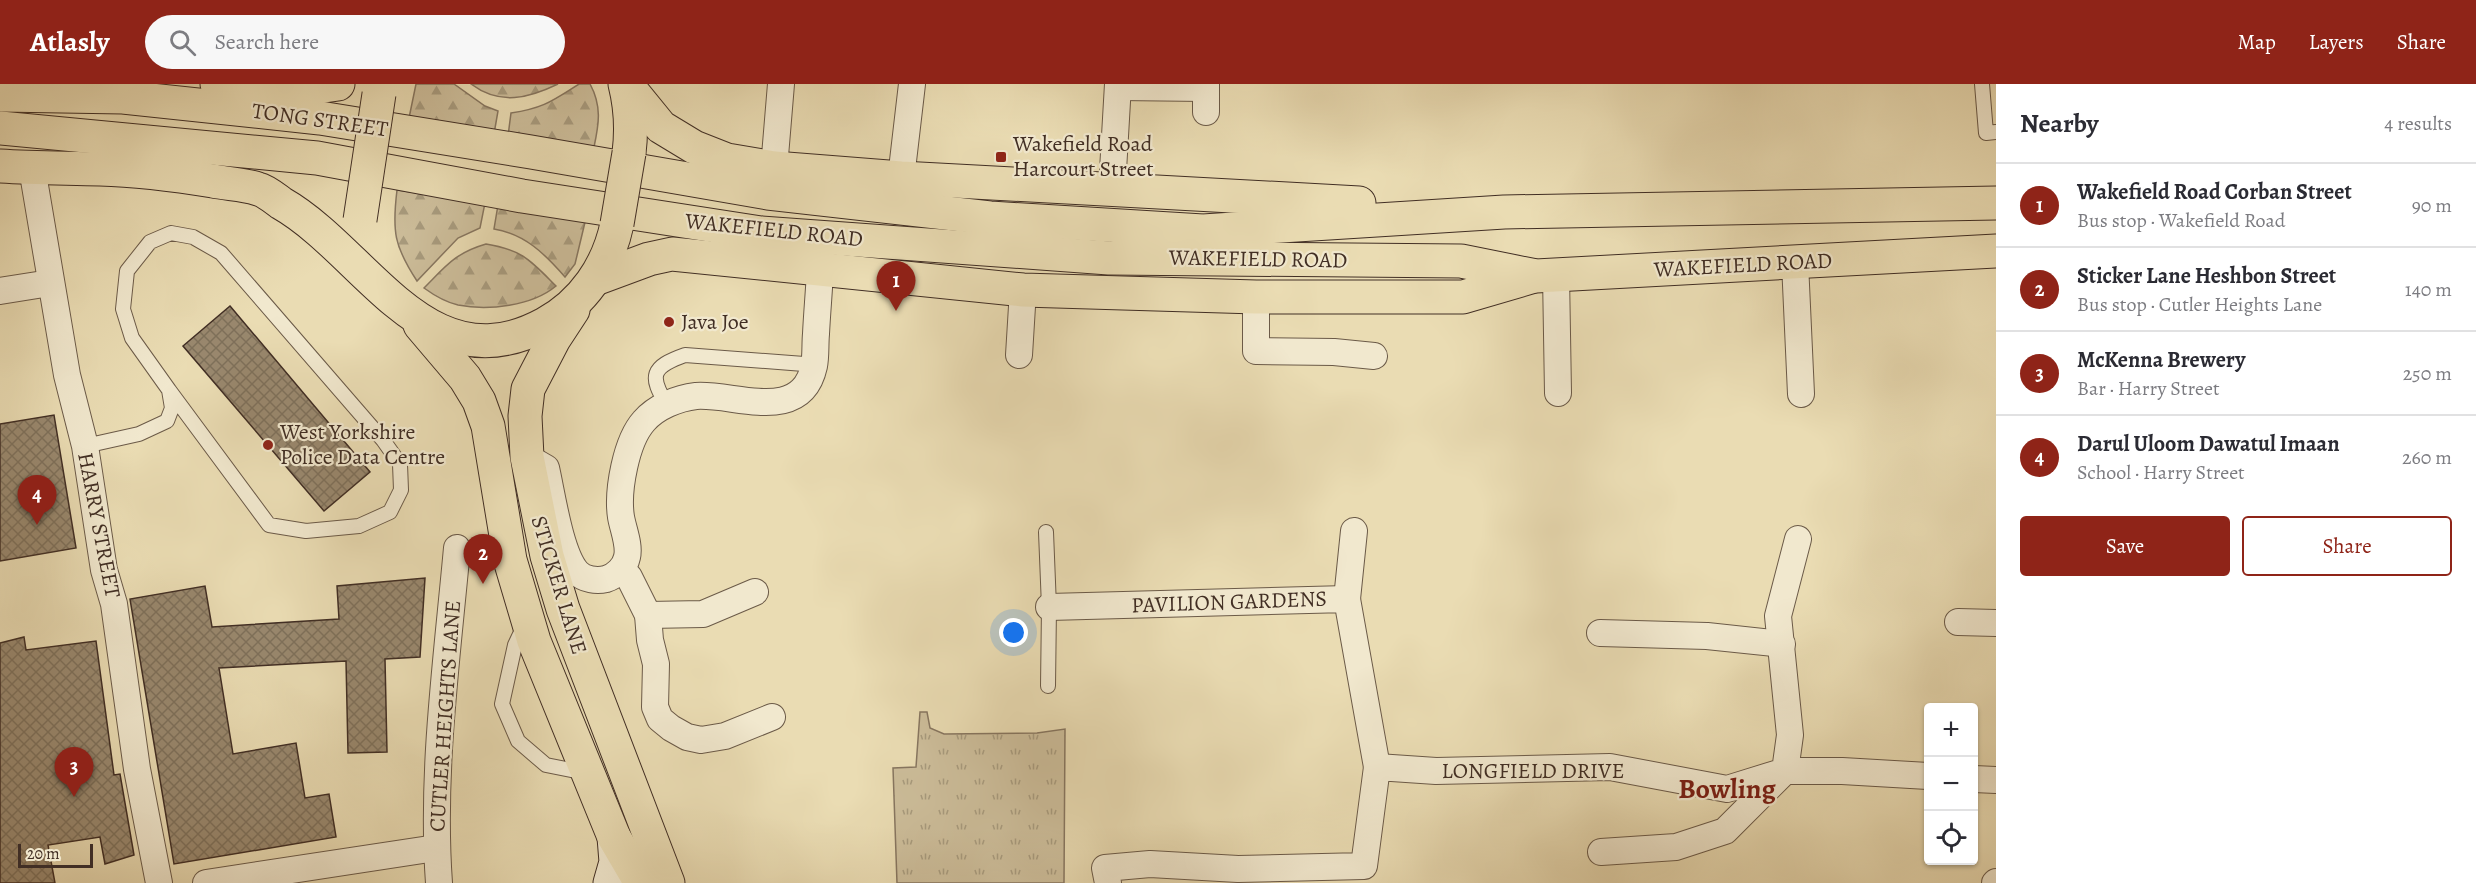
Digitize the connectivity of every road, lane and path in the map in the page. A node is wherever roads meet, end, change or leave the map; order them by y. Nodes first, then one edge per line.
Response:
1 (217, 84) edge
2 (338, 84) edge
3 (626, 84) edge
4 (781, 84) edge
5 (912, 84) edge
6 (1982, 84) edge
7 (1118, 85) edge
8 (380, 89) edge
9 (0, 95) edge
10 (1206, 95) edge
11 (0, 128) edge
12 (1996, 132) edge
13 (531, 152) joint
14 (0, 166) edge
15 (32, 168) junction
16 (774, 168) junction
17 (901, 178) junction
18 (1112, 188) junction
19 (522, 196) joint
20 (1996, 203) edge
21 (1504, 212) junction
22 (1996, 251) edge
23 (1795, 263) junction
24 (820, 271) junction
25 (1546, 275) junction
26 (371, 279) junction
27 (50, 282) junction
28 (591, 284) junction
29 (1023, 290) junction
30 (0, 291) edge
31 (1256, 297) junction
32 (416, 319) junction
33 (1019, 356) dead end
34 (1374, 356) dead end
35 (815, 358) junction
36 (170, 390) junction
37 (1558, 393) dead end
38 (1801, 394) dead end
39 (667, 405) junction
40 (85, 446) junction
41 (527, 457) junction
42 (1354, 531) dead end
43 (1046, 532) dead end
44 (1798, 539) dead end
45 (457, 548) dead end
46 (622, 569) junction
47 (755, 592) dead end
48 (1347, 598) junction
49 (1049, 607) junction
50 (648, 615) junction
51 (527, 620) junction
52 (1958, 622) dead end
53 (1996, 623) edge
54 (1600, 633) dead end
55 (1782, 644) junction
56 (1048, 686) dead end
57 (772, 717) dead end
58 (1377, 767) junction
59 (1785, 771) junction
60 (588, 774) junction
61 (1924, 776) edge
62 (1978, 779) edge
63 (1996, 780) edge
64 (614, 837) junction
65 (436, 848) junction
66 (1602, 852) dead end
67 (1366, 874) edge
68 (159, 883) edge
69 (206, 883) edge
70 (439, 883) edge
71 (610, 883) edge
72 (641, 883) edge
73 (668, 883) edge
74 (1108, 883) edge

1 - 2 main road
3 - 16 main road
3 - 28 main road, bridge
4 - 16 street
5 - 17 street
6 - 12 lane
7 - 10 street
7 - 18 street
8 - 26 main road, bridge
9 - 13 main road, TONG STREET
11 - 19 main road, TONG STREET
13 - 21 main road, WAKEFIELD ROAD
14 - 15 main road
15 - 26 main road
15 - 27 street, HARRY STREET
16 - 17 main road
17 - 18 main road
18 - 21 main road
19 - 25 main road, WAKEFIELD ROAD
20 - 21 main road, WAKEFIELD ROAD
22 - 23 main road, WAKEFIELD ROAD
23 - 25 main road, WAKEFIELD ROAD
23 - 38 street
24 - 28 main road
24 - 29 main road
24 - 35 street
25 - 31 main road
25 - 37 street
26 - 32 main road
27 - 30 street
27 - 40 street, HARRY STREET
28 - 32 main road
28 - 41 main road, STICKER LANE
29 - 31 main road
29 - 33 street
31 - 34 street
32 - 51 main road, STICKER LANE
35 - 39 street
35 - 39 lane
36 - 36 lane
36 - 40 lane
39 - 46 street
40 - 68 street, HARRY STREET
41 - 46 street
41 - 73 main road, STICKER LANE
42 - 48 street
43 - 49 lane
44 - 55 street
45 - 65 street, CUTLER HEIGHTS LANE
46 - 50 street
47 - 50 street
48 - 49 street, PAVILION GARDENS
48 - 58 street, PAVILION GARDENS
49 - 56 lane
50 - 57 street
51 - 60 main road, STICKER LANE
51 - 60 lane
52 - 53 street
54 - 55 street
55 - 59 street
58 - 59 street, LONGFIELD DRIVE
58 - 67 street
59 - 61 street, LONGFIELD DRIVE
59 - 66 street
60 - 64 main road, STICKER LANE
62 - 63 street
64 - 71 street
64 - 72 main road, STICKER LANE
65 - 69 street
65 - 70 street, CUTLER HEIGHTS LANE
67 - 74 street

